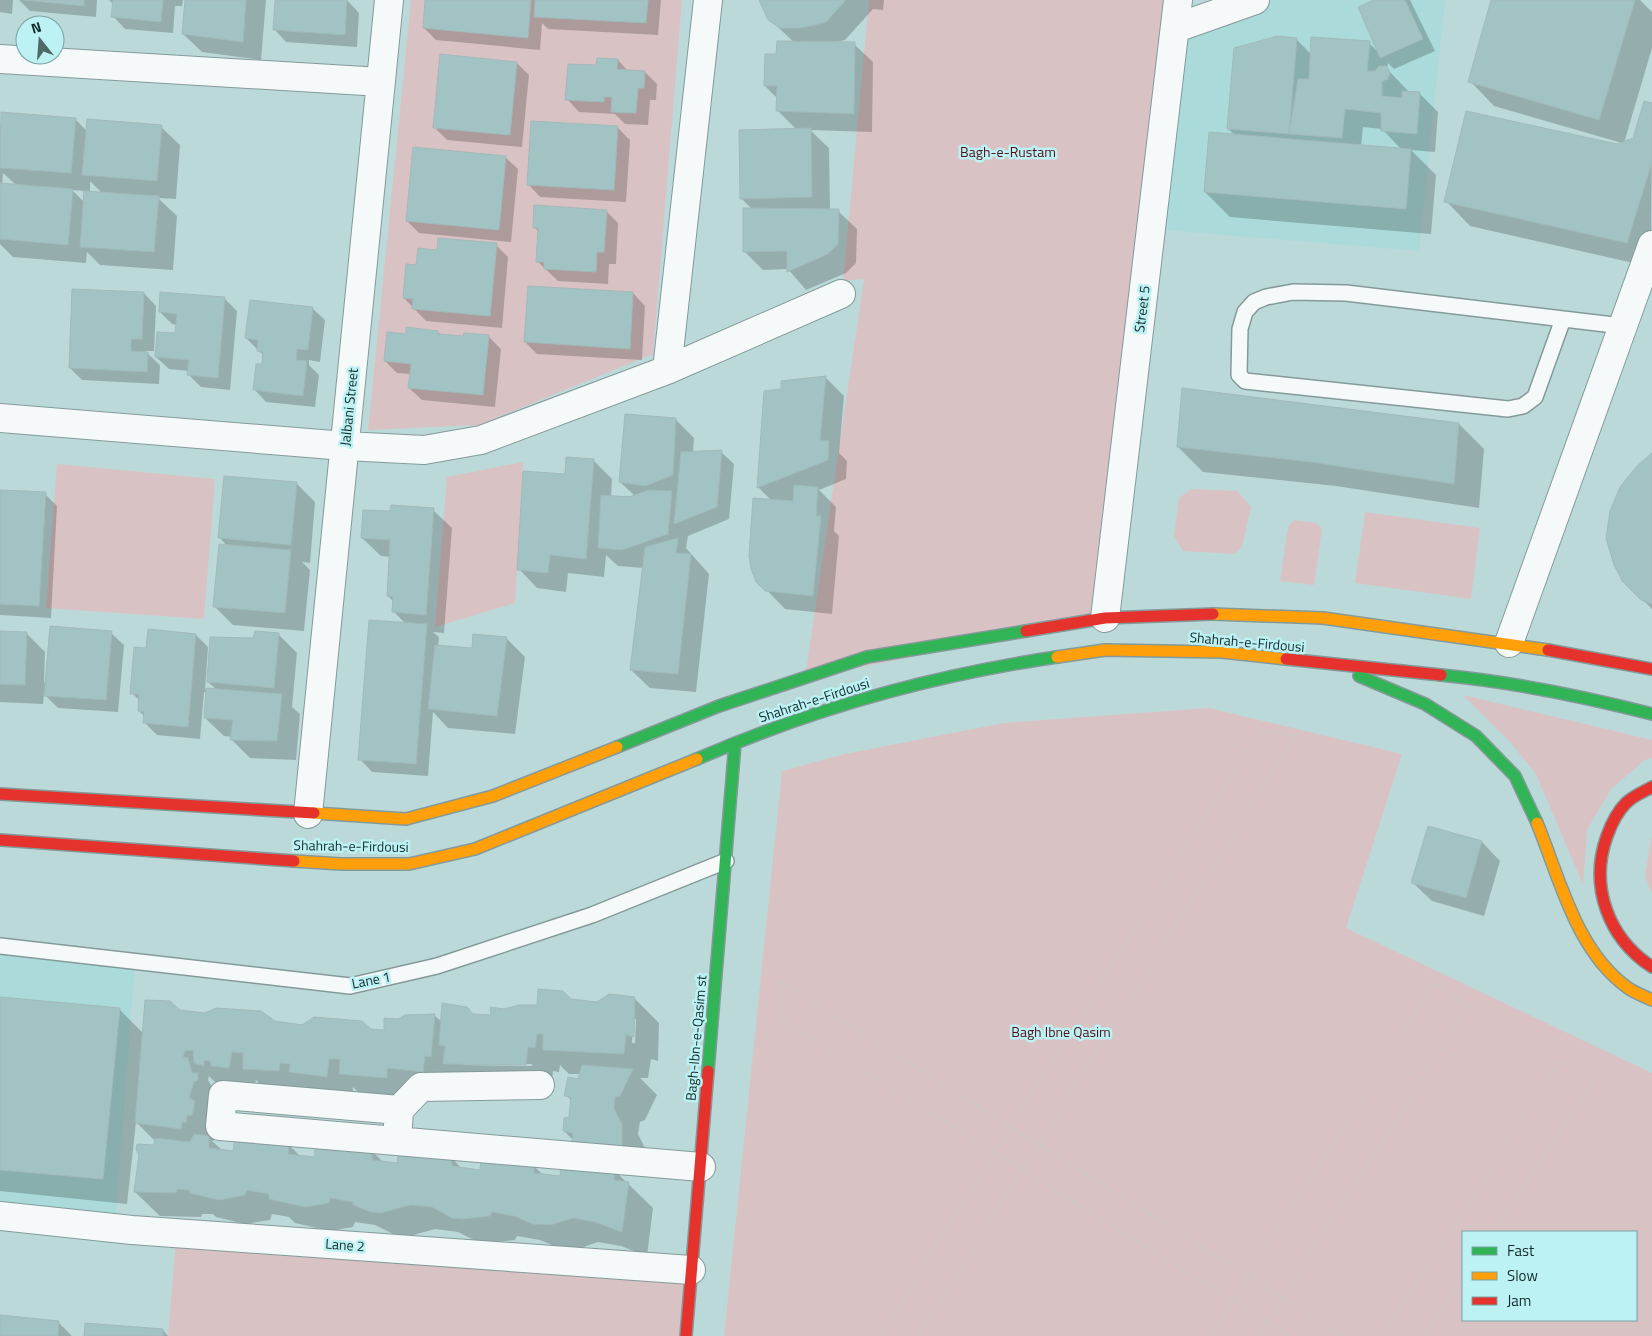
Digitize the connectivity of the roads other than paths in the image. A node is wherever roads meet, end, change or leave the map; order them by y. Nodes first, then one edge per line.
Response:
1 (389, 0) edge
2 (708, 0) edge
3 (1178, 0) edge
4 (1255, 0) edge
5 (1176, 28) junction
6 (0, 58) edge
7 (381, 82) junction
8 (1652, 245) edge
9 (841, 294) dead end
10 (1563, 319) junction
11 (1622, 326) junction
12 (667, 370) junction
13 (0, 418) edge
14 (345, 446) junction
15 (1105, 618) junction
16 (1509, 643) junction
17 (1335, 665) junction
18 (1652, 670) edge
19 (1652, 714) edge
20 (735, 743) junction
21 (1652, 787) edge
22 (0, 794) edge
23 (308, 814) junction
24 (0, 840) edge
25 (726, 861) junction
26 (0, 946) edge
27 (1652, 967) edge
28 (1652, 1000) edge
29 (540, 1085) dead end
30 (399, 1110) junction
31 (397, 1141) junction
32 (701, 1168) junction
33 (0, 1216) edge
34 (691, 1270) junction
35 (686, 1336) edge

1 - 7 street, Jalbani Street
2 - 12 street
3 - 5 street, Street 5
4 - 5 street
5 - 15 street, Street 5
6 - 7 street
7 - 14 street, Jalbani Street
8 - 11 street
9 - 12 street
10 - 10 lane
10 - 11 lane
11 - 16 street
12 - 14 street
13 - 14 street
14 - 23 street, Jalbani Street
15 - 16 main road, Shahrah-e-Firdousi
15 - 23 main road, Shahrah-e-Firdousi
16 - 18 main road, Shahrah-e-Firdousi
17 - 19 main road, Shahrah-e-Firdousi
17 - 20 main road, Shahrah-e-Firdousi
17 - 28 main road
20 - 24 main road, Shahrah-e-Firdousi
20 - 25 main road, Bagh-Ibn-e-Qasim st
21 - 27 main road
22 - 23 main road, Shahrah-e-Firdousi
25 - 26 lane, Lane 1
25 - 32 main road, Bagh-Ibn-e-Qasim st
29 - 30 street
30 - 31 street
30 - 31 street
31 - 32 street
32 - 34 main road, Bagh-Ibn-e-Qasim st
33 - 34 street, Lane 2
34 - 35 main road, Bagh-Ibn-e-Qasim st

